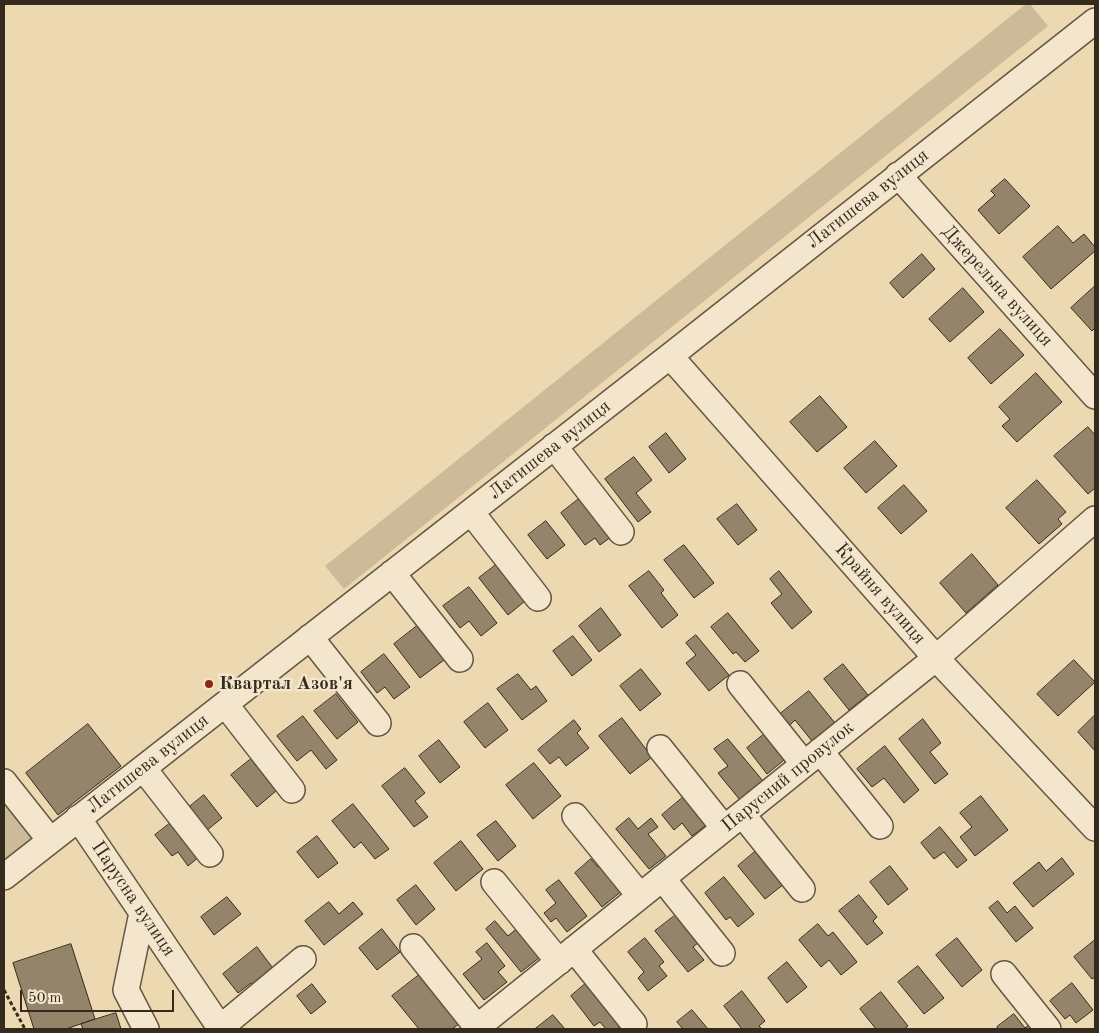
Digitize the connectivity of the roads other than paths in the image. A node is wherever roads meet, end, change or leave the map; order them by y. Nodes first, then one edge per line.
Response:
1 (1095, 21) edge
2 (898, 175) junction
3 (670, 356) junction
4 (1095, 396) edge
5 (554, 446) junction
6 (471, 512) junction
7 (1095, 519) edge
8 (621, 532) dead end
9 (392, 573) junction
10 (538, 598) dead end
11 (310, 637) junction
12 (936, 658) junction
13 (460, 659) dead end
14 (740, 684) dead end
15 (225, 704) junction
16 (378, 723) dead end
17 (660, 748) dead end
18 (812, 758) junction
19 (143, 768) junction
20 (4, 782) edge
21 (292, 790) dead end
22 (576, 816) dead end
23 (78, 818) junction
24 (733, 821) junction
25 (880, 826) dead end
26 (1095, 828) edge
27 (50, 840) junction
28 (210, 854) dead end
29 (4, 877) edge
30 (662, 878) junction
31 (494, 882) dead end
32 (802, 889) dead end
33 (640, 896) junction
34 (142, 913) junction
35 (413, 947) dead end
36 (722, 953) dead end
37 (566, 956) junction
38 (303, 959) dead end
39 (1004, 974) dead end
40 (634, 1024) dead end
41 (220, 1028) edge
42 (476, 1028) edge
43 (146, 1029) edge
44 (1048, 1029) edge

1 - 2 street, Латишева вулиця
2 - 3 street, Латишева вулиця
2 - 4 street, Джерельна вулиця
3 - 5 street, Латишева вулиця
3 - 12 street, Крайня вулиця
5 - 6 street, Латишева вулиця
5 - 8 street
6 - 9 street, Латишева вулиця
6 - 10 street
7 - 12 street, Парусний провулок
9 - 11 street, Латишева вулиця
9 - 13 street
11 - 15 street, Латишева вулиця
11 - 16 street
12 - 18 street, Парусний провулок
12 - 26 street, Крайня вулиця
14 - 18 street
15 - 19 street, Латишева вулиця
15 - 21 street
17 - 24 street
18 - 24 street, Парусний провулок
18 - 25 street
19 - 23 street, Латишева вулиця
19 - 28 street
20 - 27 street
22 - 33 street
23 - 27 street, Латишева вулиця
23 - 34 street, Парусна вулиця
24 - 30 street, Парусний провулок
24 - 32 street
27 - 29 street, Латишева вулиця
30 - 33 street, Парусний провулок
30 - 36 street
31 - 37 street
33 - 37 street, Парусний провулок
34 - 41 street, Парусна вулиця
34 - 43 street
35 - 42 street
37 - 40 street
37 - 42 street, Парусний провулок
38 - 41 street
39 - 44 street

